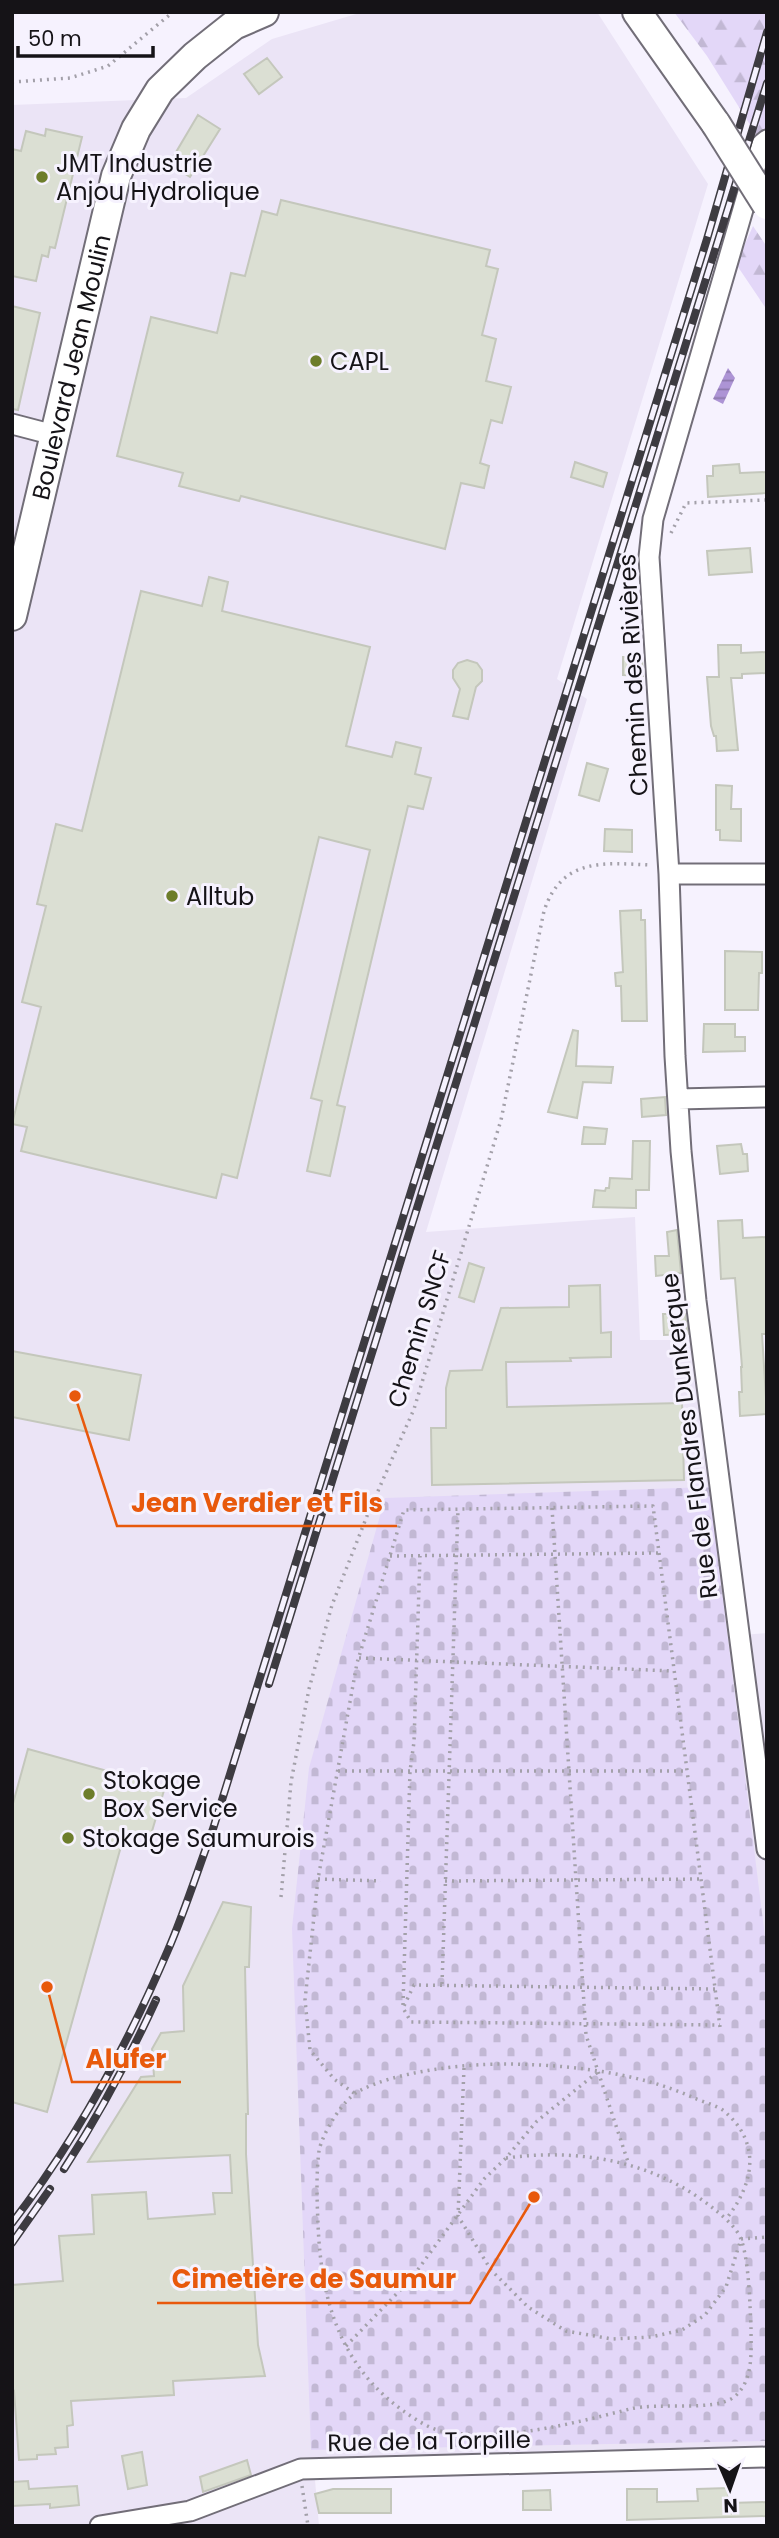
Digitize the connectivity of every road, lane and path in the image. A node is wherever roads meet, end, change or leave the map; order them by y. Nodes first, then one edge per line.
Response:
1 (173, 12) edge
2 (264, 12) edge
3 (637, 12) edge
4 (650, 12) edge
5 (12, 82) edge
6 (716, 124) junction
7 (767, 139) edge
8 (767, 205) edge
9 (12, 424) edge
10 (54, 435) junction
11 (767, 500) edge
12 (668, 539) dead end
13 (12, 616) edge
14 (669, 874) junction
15 (767, 874) edge
16 (767, 1097) edge
17 (678, 1100) junction
18 (552, 1508) junction
19 (458, 1509) junction
20 (659, 1553) junction
21 (555, 1554) junction
22 (456, 1555) junction
23 (390, 1556) junction
24 (420, 1556) junction
25 (359, 1658) junction
26 (417, 1660) junction
27 (453, 1662) junction
28 (562, 1665) junction
29 (673, 1671) junction
30 (338, 1771) junction
31 (410, 1771) junction
32 (449, 1771) junction
33 (569, 1771) junction
34 (686, 1771) junction
35 (767, 1849) edge
36 (318, 1879) junction
37 (701, 1879) junction
38 (382, 1881) dead end
39 (445, 1881) junction
40 (576, 1881) junction
41 (281, 1897) dead end
42 (442, 1984) junction
43 (583, 1986) junction
44 (715, 1989) junction
45 (403, 2008) junction
46 (586, 2023) junction
47 (464, 2067) junction
48 (599, 2071) junction
49 (354, 2093) junction
50 (506, 2158) junction
51 (629, 2165) junction
52 (458, 2216) junction
53 (726, 2219) junction
54 (767, 2237) edge
55 (741, 2239) junction
56 (346, 2346) junction
57 (767, 2457) edge
58 (301, 2469) junction
59 (100, 2526) edge
60 (308, 2526) edge

1 - 5 path
2 - 10 street, Boulevard Jean Moulin
3 - 6 street
4 - 6 street
6 - 8 street, bridge
7 - 14 street, Chemin des Rivières
9 - 10 street
10 - 13 street, Boulevard Jean Moulin
11 - 12 path
14 - 15 street
14 - 17 street, Chemin des Rivières
14 - 41 path, Chemin SNCF
16 - 17 street
17 - 35 street, Rue de Flandres Dunkerque
18 - 19 path
18 - 20 path
18 - 21 path
19 - 22 path
19 - 23 path
20 - 21 path
20 - 29 path
21 - 22 path
21 - 28 path
22 - 24 path
22 - 27 path
23 - 24 path
23 - 25 path
24 - 26 path
25 - 26 path
25 - 30 path
26 - 27 path
26 - 31 path
27 - 28 path
27 - 32 path
28 - 29 path
28 - 33 path
29 - 34 path
30 - 31 path
30 - 36 path
31 - 32 path
31 - 45 path
32 - 33 path
32 - 39 path
33 - 34 path
33 - 40 path
34 - 37 path
36 - 38 path
36 - 49 path
37 - 40 path
37 - 44 path
39 - 40 path
39 - 42 path
40 - 43 path
42 - 43 path
42 - 45 path
43 - 44 path
43 - 46 path
44 - 46 path
45 - 46 path
46 - 48 path
47 - 48 path
47 - 49 path
47 - 52 path
48 - 50 path
48 - 51 path
48 - 53 path
49 - 56 path
50 - 51 path
50 - 52 path
51 - 53 path
52 - 55 path
52 - 56 path
53 - 55 path
54 - 55 path
55 - 56 path
57 - 58 street, Rue de la Torpille
58 - 59 street, Rue de la Torpille
58 - 60 path

